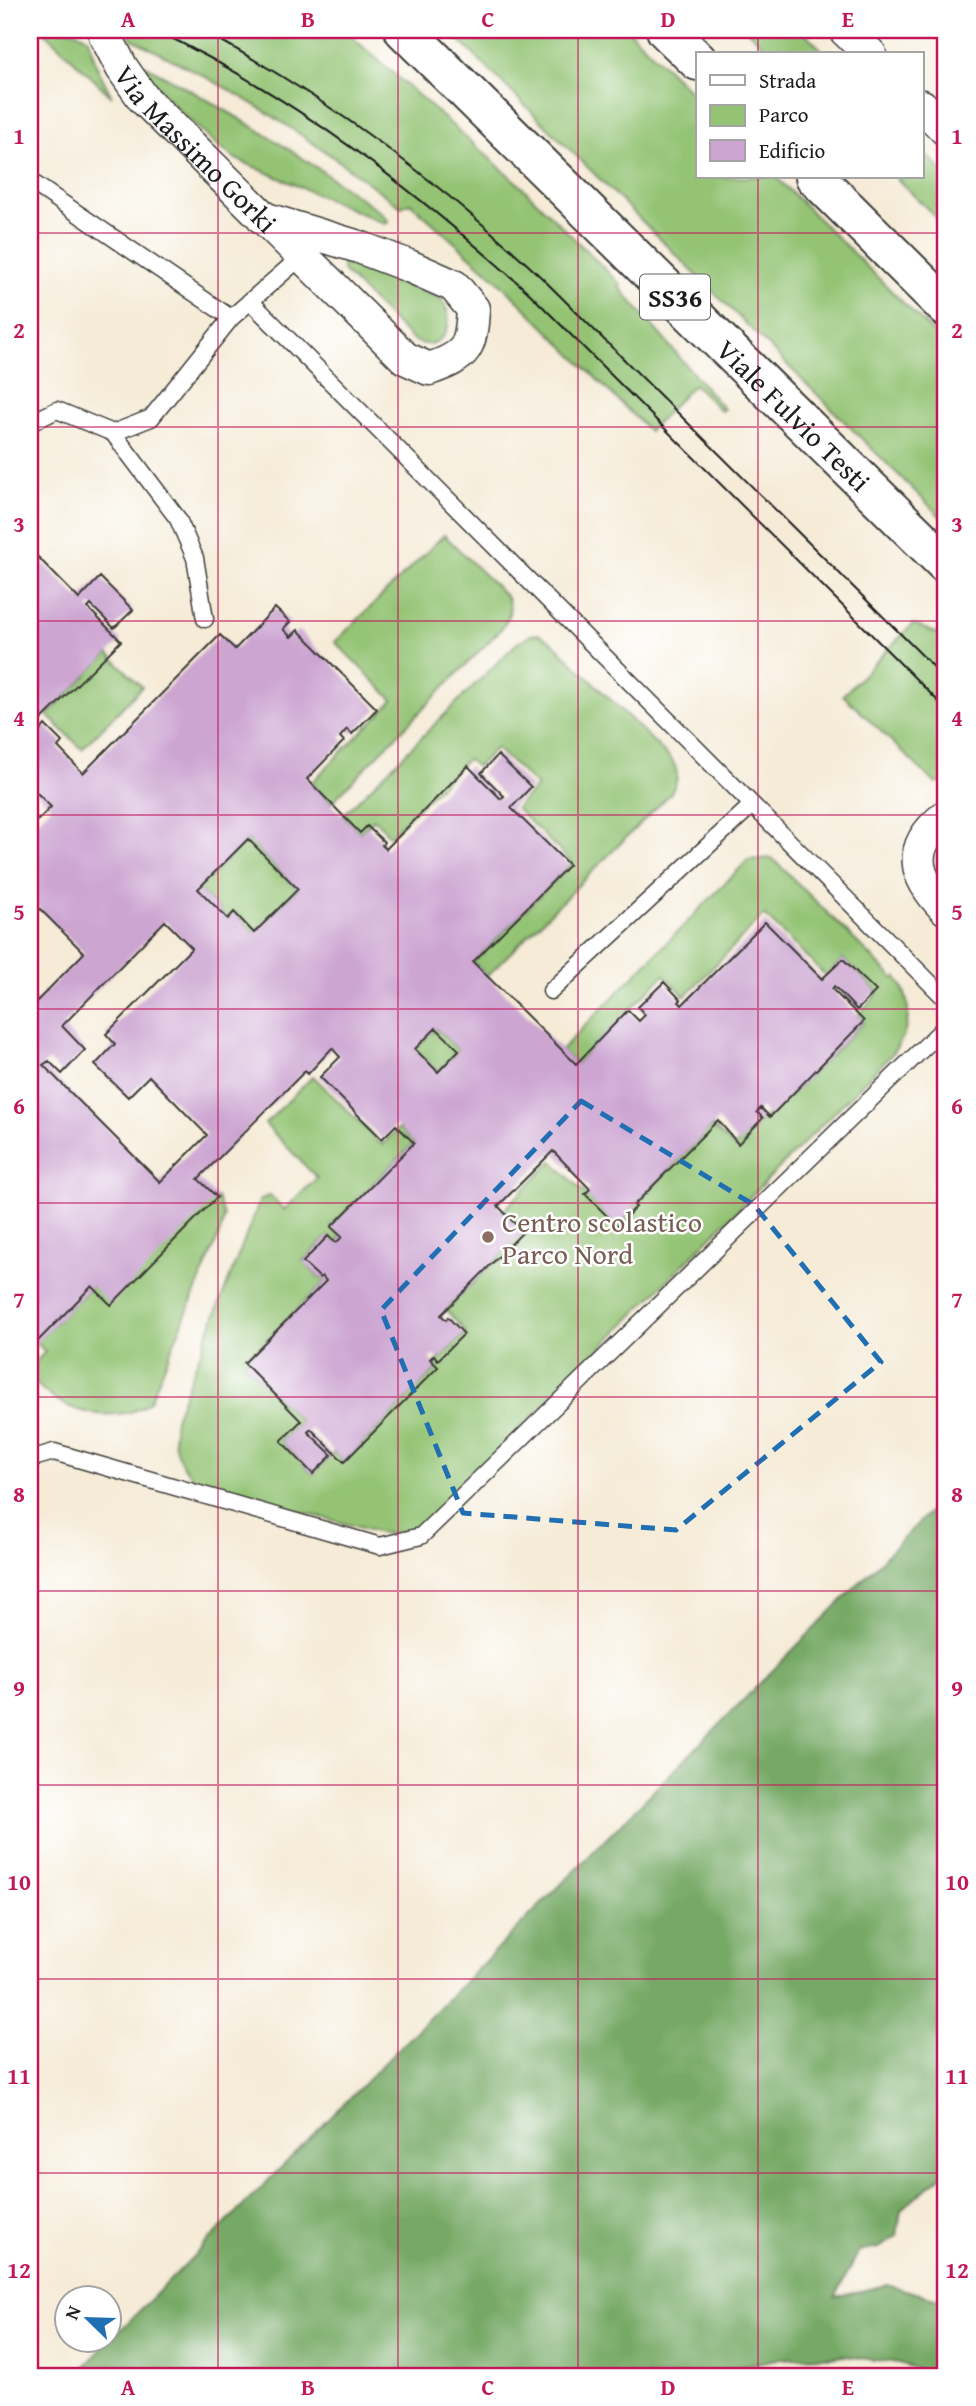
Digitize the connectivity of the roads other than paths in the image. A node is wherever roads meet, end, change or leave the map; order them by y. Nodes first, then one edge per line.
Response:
1 (104, 30) edge
2 (404, 30) edge
3 (666, 30) edge
4 (845, 30) edge
5 (868, 52) edge
6 (696, 59) edge
7 (923, 107) edge
8 (946, 130) edge
9 (816, 178) edge
10 (30, 181) edge
11 (263, 218) junction
12 (302, 256) junction
13 (250, 301) junction
14 (946, 307) edge
15 (231, 318) junction
16 (30, 423) edge
17 (113, 433) junction
18 (946, 564) edge
19 (205, 619) dead end
20 (752, 805) junction
21 (946, 816) edge
22 (946, 909) edge
23 (551, 991) dead end
24 (946, 999) edge
25 (946, 1026) edge
26 (30, 1459) edge

1 - 11 street, Via Massimo Gorki
2 - 18 main road, Viale Fulvio Testi / SS36
3 - 6 main road
4 - 5 street
7 - 8 street
9 - 14 main road
10 - 15 lane
11 - 12 street, Via Massimo Gorki
11 - 12 street, Via Massimo Gorki
12 - 13 lane
13 - 15 lane
13 - 20 lane
15 - 17 lane
16 - 17 lane
17 - 19 lane
20 - 23 lane
20 - 24 lane
21 - 22 street
25 - 26 lane

